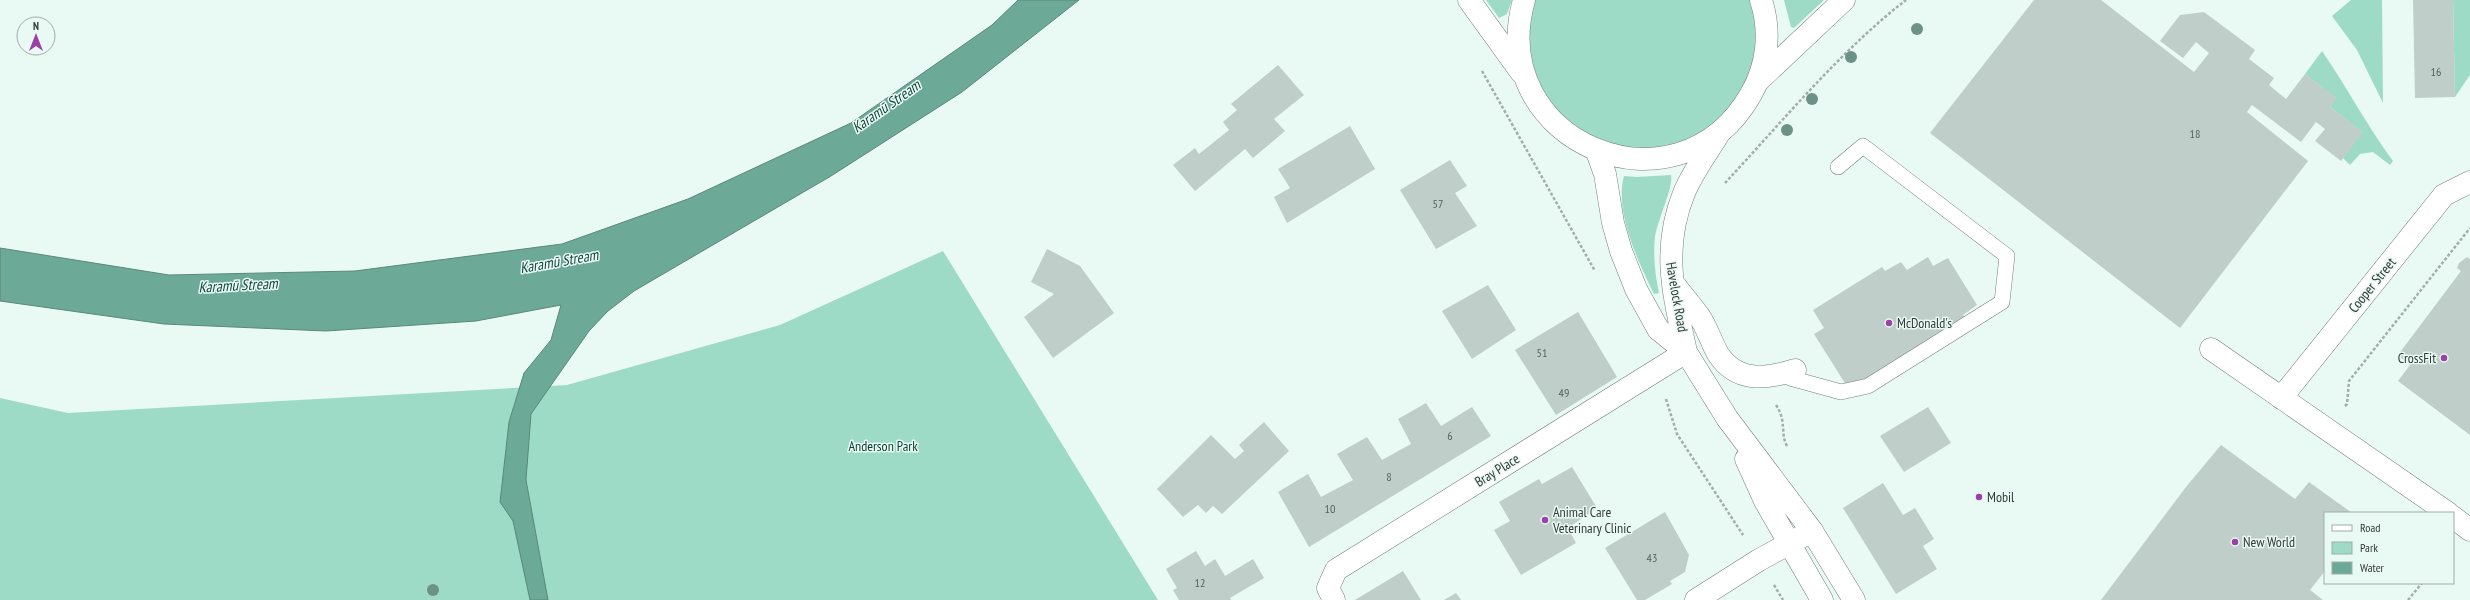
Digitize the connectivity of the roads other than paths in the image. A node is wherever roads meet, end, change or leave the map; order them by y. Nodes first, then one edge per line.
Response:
1 (1469, 0) edge
2 (1524, 0) edge
3 (1761, 0) edge
4 (1844, 0) edge
5 (1527, 81) junction
6 (1758, 81) junction
7 (1719, 134) junction
8 (1597, 152) junction
9 (1838, 166) dead end
10 (2470, 182) edge
11 (1672, 282) junction
12 (2211, 348) dead end
13 (1686, 352) junction
14 (1793, 374) joint
15 (2281, 398) junction
16 (1727, 418) junction
17 (2447, 512) edge
18 (2454, 518) edge
19 (1812, 530) junction
20 (2470, 530) edge
21 (1789, 543) junction
22 (1334, 600) edge
23 (1696, 600) edge
24 (1822, 600) edge
25 (1854, 600) edge

1 - 5 main road
2 - 5 main road
3 - 6 main road
4 - 6 main road
5 - 8 main road
6 - 7 main road
7 - 8 main road
7 - 11 main road, Havelock Road
8 - 13 main road, Havelock Road
9 - 14 lane
10 - 15 main road, Cooper Street
11 - 13 main road, Havelock Road
11 - 14 main road
12 - 15 main road
13 - 16 main road, Havelock Road
13 - 22 main road, Bray Place
15 - 17 main road
16 - 19 main road, Havelock Road
16 - 21 main road, Havelock Road
18 - 20 main road
19 - 21 main road
19 - 25 main road, Havelock Road
21 - 23 main road
21 - 24 main road, Havelock Road

